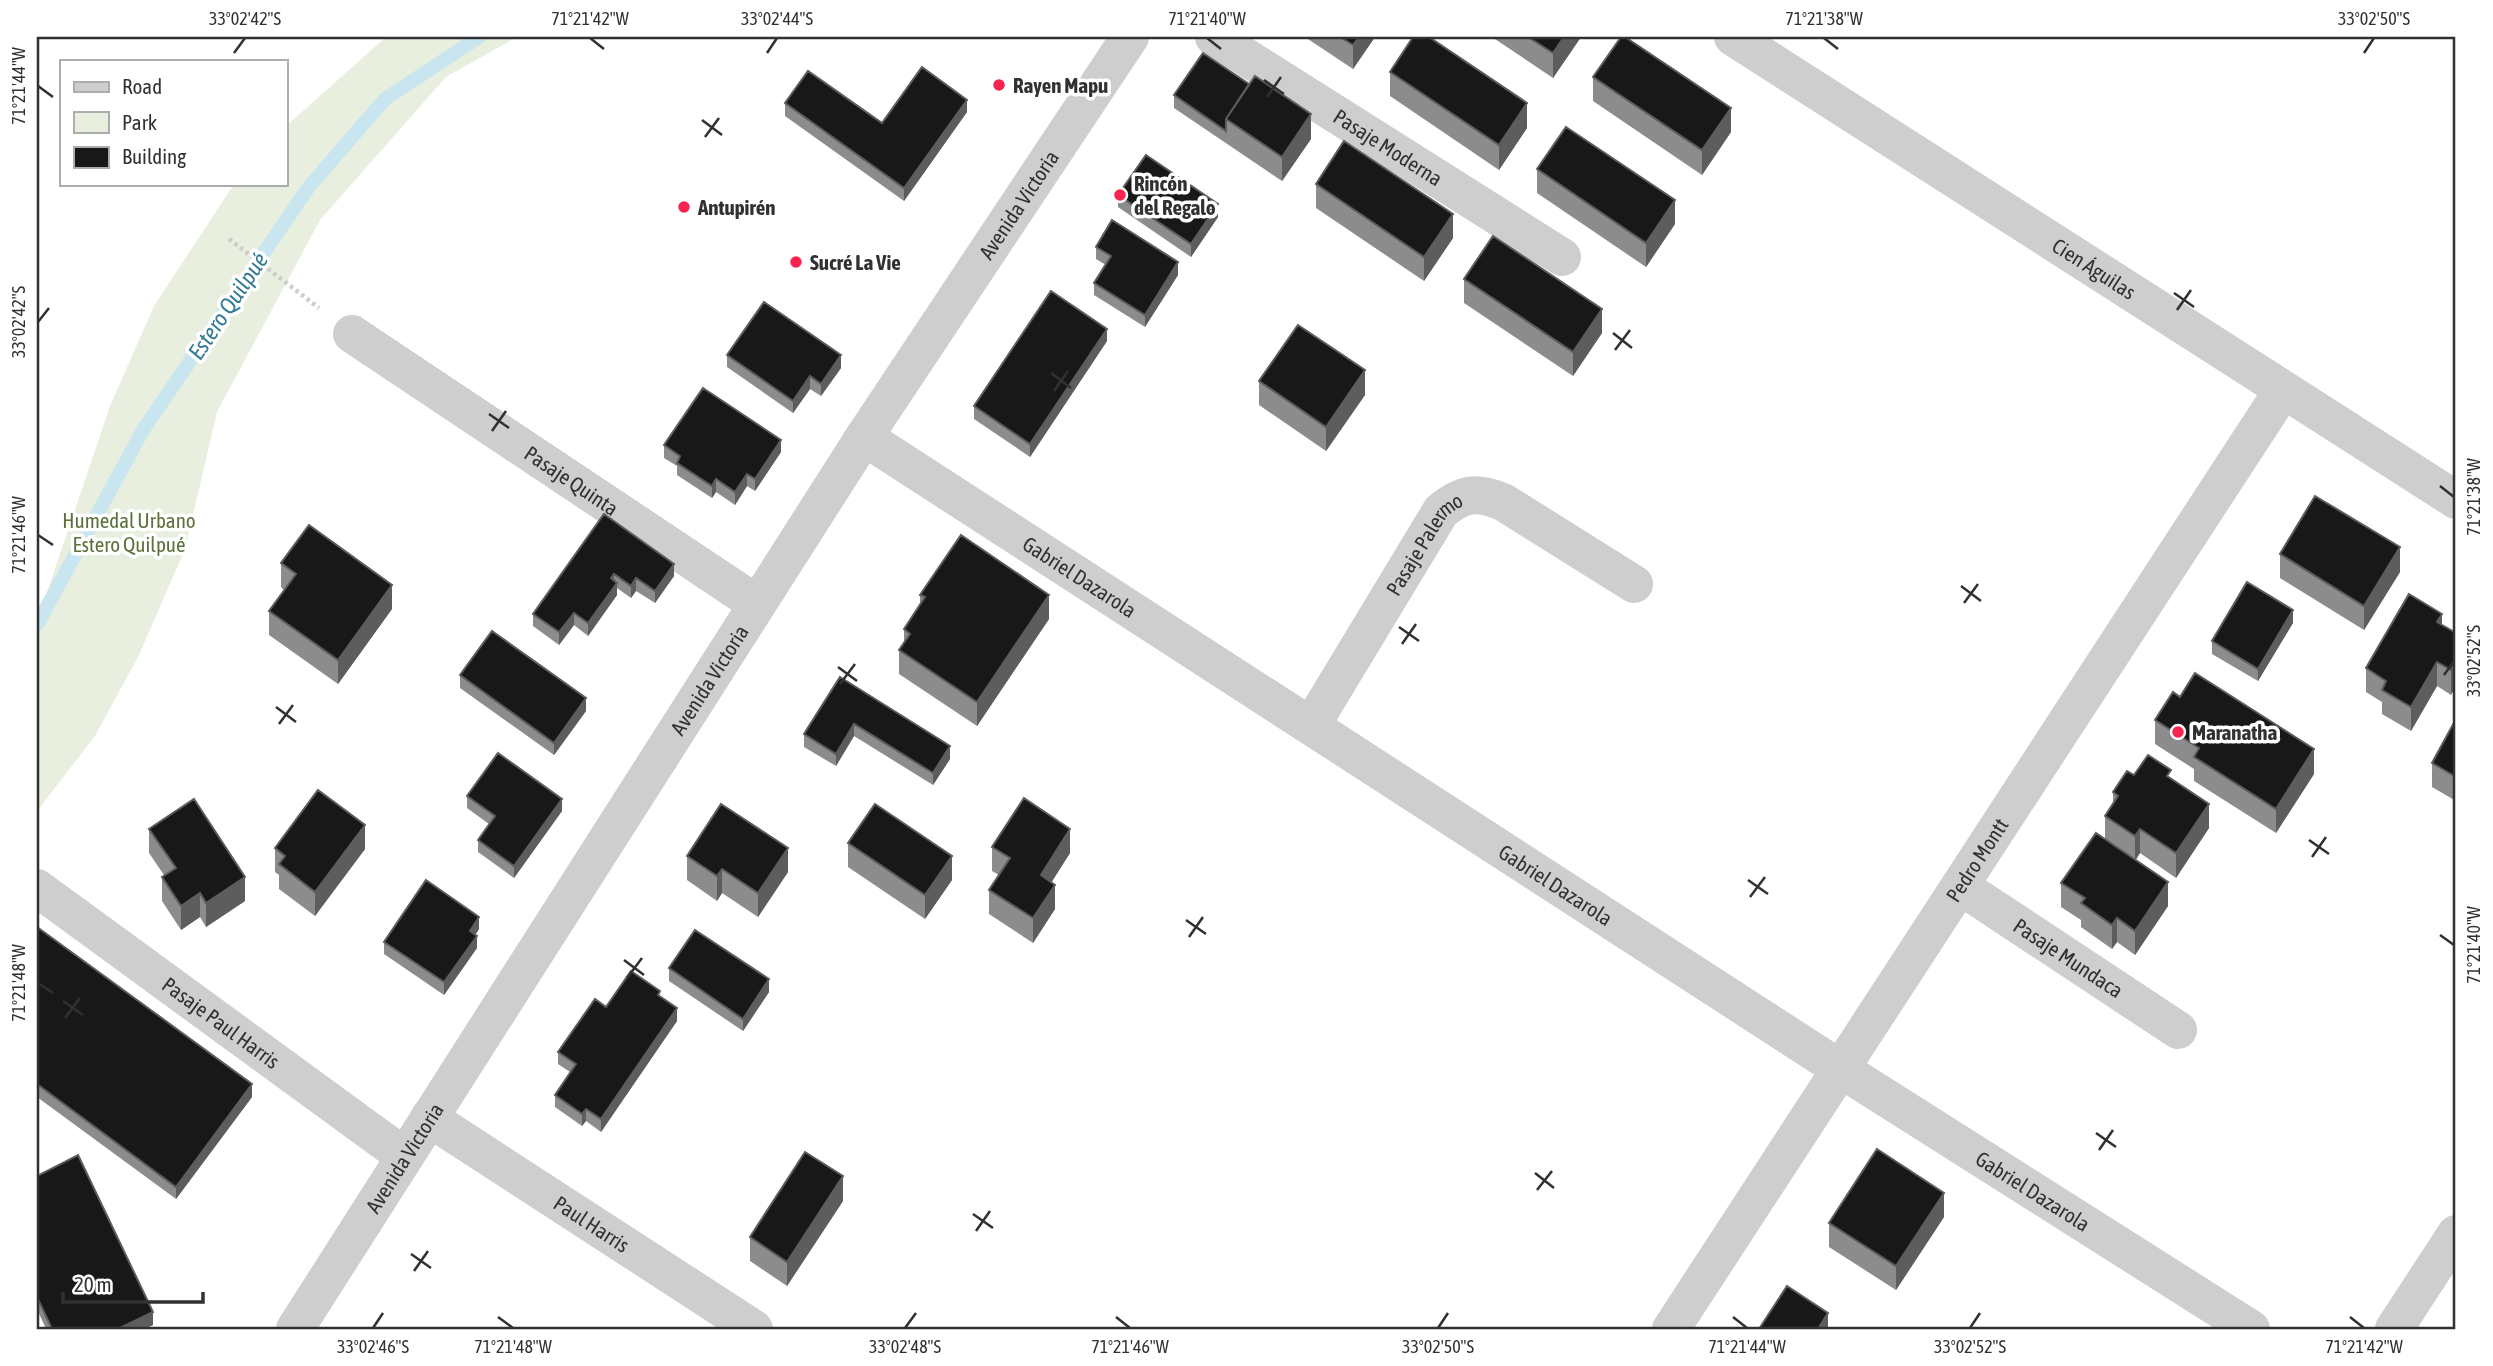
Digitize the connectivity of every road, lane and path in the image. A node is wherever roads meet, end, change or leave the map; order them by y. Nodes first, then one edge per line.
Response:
1 (1130, 37) edge
2 (1214, 37) edge
3 (1733, 37) edge
4 (229, 239) dead end
5 (1562, 257) dead end
6 (291, 286) dead end
7 (352, 334) dead end
8 (2283, 390) junction
9 (864, 438) junction
10 (2456, 499) edge
11 (1634, 583) dead end
12 (757, 604) junction
13 (1311, 726) junction
14 (1960, 886) junction
15 (37, 888) edge
16 (2178, 1030) dead end
17 (1839, 1069) junction
18 (429, 1118) junction
19 (404, 1156) junction
20 (2456, 1234) edge
21 (295, 1329) edge
22 (754, 1329) edge
23 (1671, 1329) edge
24 (2251, 1329) edge
25 (2394, 1329) edge

1 - 9 street, Avenida Victoria
2 - 5 street, Pasaje Moderna
3 - 8 street, Cien Águilas
4 - 6 path
7 - 12 street, Pasaje Quinta
8 - 10 street, Cien Águilas
8 - 14 street, Pedro Montt
9 - 12 street, Avenida Victoria
9 - 13 street, Gabriel Dazarola
11 - 13 street, Pasaje Palermo
12 - 18 street, Avenida Victoria
13 - 17 street, Gabriel Dazarola
14 - 16 street, Pasaje Mundaca
14 - 17 street, Pedro Montt
15 - 19 street, Pasaje Paul Harris
17 - 23 street, Pedro Montt
17 - 24 street, Gabriel Dazarola
18 - 19 street, Avenida Victoria
18 - 22 street, Paul Harris
19 - 21 street, Avenida Victoria
20 - 25 street

